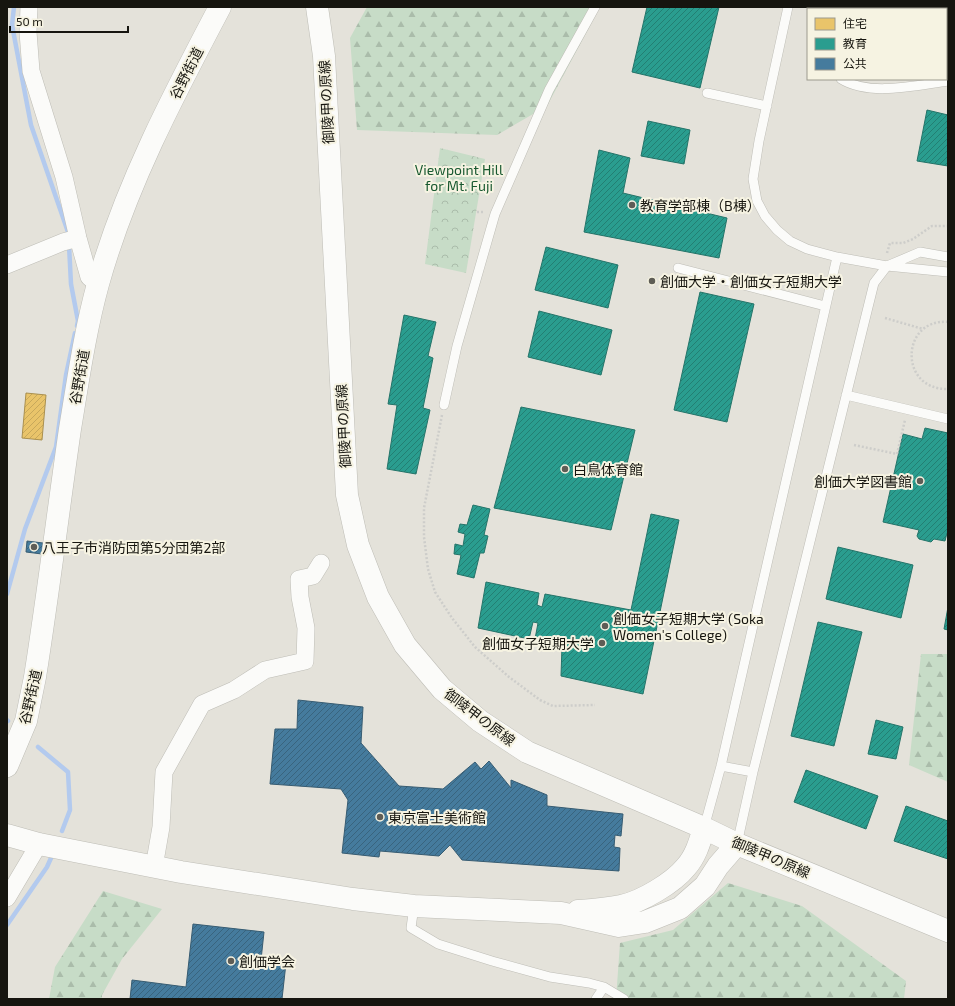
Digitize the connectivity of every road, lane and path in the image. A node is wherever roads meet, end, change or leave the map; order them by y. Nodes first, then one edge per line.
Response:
1 (29, 7) edge
2 (220, 7) edge
3 (317, 7) edge
4 (595, 7) edge
5 (788, 7) edge
6 (843, 80) edge
7 (891, 80) edge
8 (948, 81) edge
9 (886, 88) junction
10 (707, 93) dead end
11 (767, 106) junction
12 (948, 226) edge
13 (71, 240) junction
14 (837, 256) junction
15 (948, 257) edge
16 (7, 265) edge
17 (887, 266) junction
18 (678, 268) dead end
19 (948, 272) edge
20 (98, 285) junction
21 (825, 306) junction
22 (885, 318) dead end
23 (948, 322) edge
24 (923, 329) junction
25 (948, 389) edge
26 (846, 395) junction
27 (444, 405) joint
28 (907, 410) junction
29 (948, 419) edge
30 (854, 445) dead end
31 (321, 563) dead end
32 (594, 705) dead end
33 (7, 766) edge
34 (721, 766) junction
35 (753, 772) junction
36 (704, 828) junction
37 (7, 835) edge
38 (39, 844) junction
39 (737, 844) junction
40 (154, 867) junction
41 (7, 898) edge
42 (414, 906) junction
43 (561, 913) junction
44 (948, 931) edge
45 (604, 987) junction
46 (596, 999) edge
47 (624, 999) edge

1 - 13 street
2 - 20 street, 谷野街道
3 - 36 street, 御陵甲の原線
4 - 27 lane
5 - 11 lane
6 - 9 lane
7 - 9 lane
8 - 9 lane
10 - 11 lane
11 - 14 lane
12 - 17 path
13 - 16 street
13 - 20 street
14 - 17 lane
14 - 21 lane
15 - 17 lane
17 - 19 lane
17 - 26 lane
18 - 21 lane
20 - 33 street, 谷野街道
21 - 34 lane
22 - 24 path
23 - 24 path
24 - 25 path
26 - 28 lane
26 - 35 lane
27 - 32 path
28 - 29 lane
28 - 30 path
31 - 40 street
34 - 35 lane
34 - 36 lane
35 - 39 lane
36 - 39 street, 御陵甲の原線
36 - 43 street
37 - 38 street
38 - 40 street
38 - 41 street
39 - 43 street
39 - 44 street, 御陵甲の原線
40 - 42 street
42 - 43 street
42 - 45 lane
45 - 46 lane
45 - 47 lane

